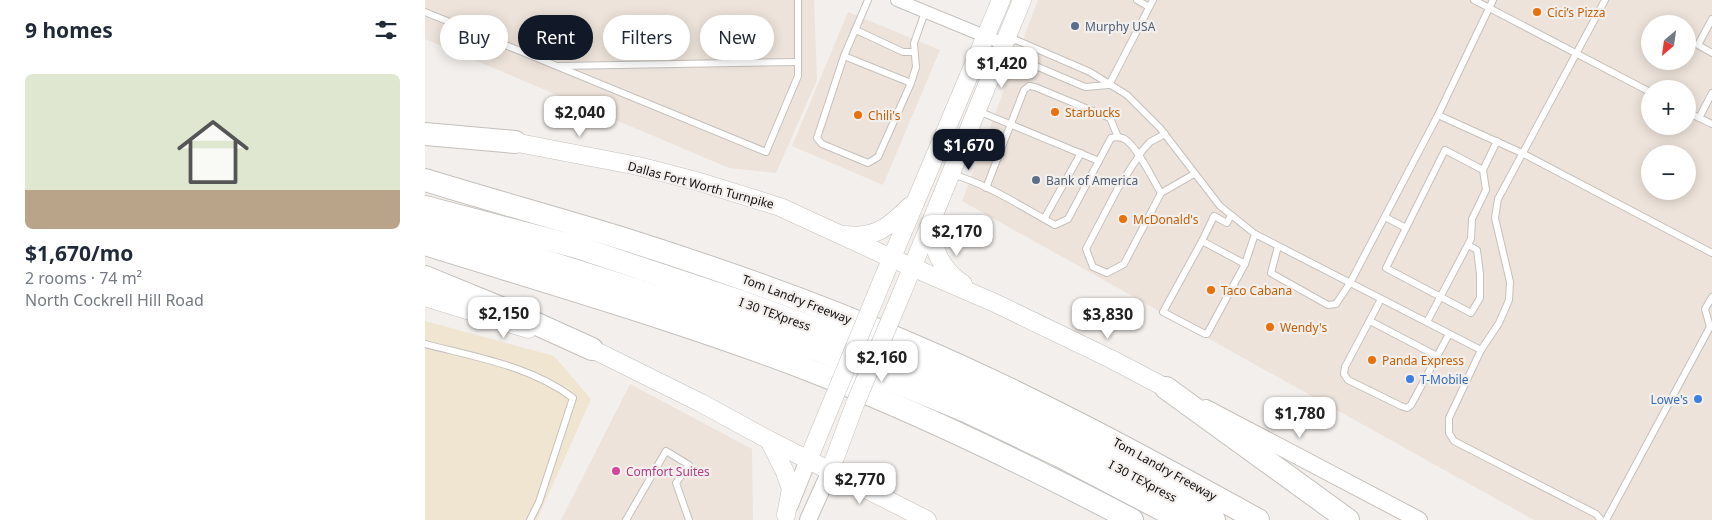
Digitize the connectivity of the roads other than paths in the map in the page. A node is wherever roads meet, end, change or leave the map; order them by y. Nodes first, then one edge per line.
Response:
1 (798, 0) edge
2 (868, 0) edge
3 (897, 0) edge
4 (1001, 0) edge
5 (1022, 0) edge
6 (1137, 0) edge
7 (1153, 0) edge
8 (1474, 0) edge
9 (1493, 0) edge
10 (1605, 0) edge
11 (1149, 7) junction
12 (1489, 8) junction
13 (425, 12) edge
14 (925, 12) junction
15 (1712, 19) edge
16 (856, 30) junction
17 (985, 36) junction
18 (1004, 44) junction
19 (913, 52) junction
20 (1712, 53) edge
21 (1576, 54) junction
22 (844, 56) junction
23 (798, 62) junction
24 (557, 66) junction
25 (911, 83) junction
26 (1109, 84) junction
27 (1641, 87) edge
28 (1712, 93) edge
29 (976, 111) junction
30 (1438, 114) junction
31 (1696, 116) edge
32 (1699, 118) junction
33 (425, 124) edge
34 (1010, 124) junction
35 (1712, 124) edge
36 (425, 134) edge
37 (1165, 134) junction
38 (1118, 137) junction
39 (1497, 141) junction
40 (515, 142) junction
41 (1081, 153) junction
42 (1522, 153) junction
43 (1139, 156) junction
44 (1099, 160) junction
45 (1483, 170) junction
46 (950, 174) junction
47 (1194, 174) junction
48 (425, 180) edge
49 (986, 188) junction
50 (1161, 193) junction
51 (915, 200) junction
52 (425, 206) edge
53 (936, 207) junction
54 (1231, 216) junction
55 (1385, 217) junction
56 (1044, 219) junction
57 (425, 223) edge
58 (1406, 228) junction
59 (840, 234) junction
60 (1255, 234) junction
61 (1202, 241) junction
62 (425, 244) edge
63 (1468, 245) junction
64 (1278, 246) junction
65 (1712, 253) edge
66 (891, 258) junction
67 (1245, 264) junction
68 (912, 267) junction
69 (425, 277) edge
70 (1350, 283) junction
71 (1441, 296) junction
72 (1712, 296) edge
73 (425, 297) edge
74 (986, 299) junction
75 (1381, 299) junction
76 (1370, 321) junction
77 (1427, 322) junction
78 (1449, 334) junction
79 (425, 344) edge
80 (592, 349) junction
81 (1481, 350) junction
82 (1437, 356) junction
83 (1166, 388) junction
84 (769, 440) junction
85 (808, 460) junction
86 (830, 471) junction
87 (785, 518) edge
88 (530, 520) edge
89 (626, 520) edge
90 (689, 520) edge
91 (808, 520) edge
92 (927, 520) edge
93 (1132, 520) edge
94 (1182, 520) edge
95 (1214, 520) edge
96 (1258, 520) edge
97 (1347, 520) edge
98 (1419, 520) edge
99 (1601, 520) edge
100 (1607, 520) edge

1 - 23 lane
2 - 16 lane
3 - 14 street
4 - 17 main road
5 - 18 main road
6 - 11 lane
7 - 11 lane
8 - 12 lane
9 - 12 lane
10 - 21 lane
11 - 26 lane
12 - 21 lane
12 - 30 lane
13 - 24 lane
14 - 17 street
14 - 19 lane
15 - 20 lane
16 - 19 lane
16 - 22 lane
17 - 18 street
17 - 51 main road
18 - 26 lane
18 - 26 lane
18 - 29 main road
19 - 25 lane
21 - 27 lane
21 - 42 lane
22 - 25 lane
22 - 25 lane
23 - 24 lane
23 - 24 lane
26 - 37 lane
28 - 32 lane
29 - 34 lane
29 - 46 main road
30 - 39 lane
30 - 55 lane
31 - 32 lane
32 - 35 lane
33 - 40 main road, Dallas Fort Worth Turnpike
34 - 38 lane
34 - 41 lane
34 - 49 lane
36 - 40 highway
37 - 43 lane
37 - 47 lane
38 - 43 lane
38 - 44 lane
39 - 42 lane
39 - 45 lane
40 - 59 main road, Dallas Fort Worth Turnpike
41 - 44 lane
41 - 56 lane
42 - 65 lane
42 - 81 lane
43 - 50 lane
43 - 50 lane
44 - 56 lane
45 - 58 lane
45 - 63 lane
46 - 49 lane
46 - 53 main road
47 - 50 lane
47 - 54 lane
48 - 96 highway, Tom Landry Freeway
49 - 56 lane
51 - 59 main road
51 - 66 main road
52 - 95 highway, I 30 TEXpress
53 - 68 main road
53 - 74 main road
54 - 60 lane
54 - 61 lane
55 - 58 lane
55 - 70 lane
57 - 94 highway
58 - 71 lane
59 - 66 main road, Dallas Fort Worth Turnpike
60 - 64 lane
60 - 67 lane
61 - 67 lane
61 - 67 lane
62 - 93 highway
63 - 71 lane
63 - 71 lane
64 - 70 lane
64 - 70 lane
66 - 68 main road, Dallas Fort Worth Turnpike
66 - 85 main road, bridge
68 - 74 main road, Dallas Fort Worth Turnpike
68 - 86 main road, bridge
69 - 80 highway
70 - 75 lane
71 - 77 lane
72 - 100 lane
73 - 80 main road
74 - 83 main road, Dallas Fort Worth Turnpike
75 - 76 lane
75 - 77 lane
76 - 82 lane
76 - 82 lane
77 - 78 lane
78 - 81 lane
78 - 82 lane
79 - 88 lane
80 - 84 main road
81 - 99 lane
83 - 97 highway
83 - 98 street, Dallas Fort Worth Turnpike
84 - 85 main road
84 - 87 main road
85 - 86 main road
85 - 87 street
86 - 91 street
86 - 92 main road
89 - 90 lane

